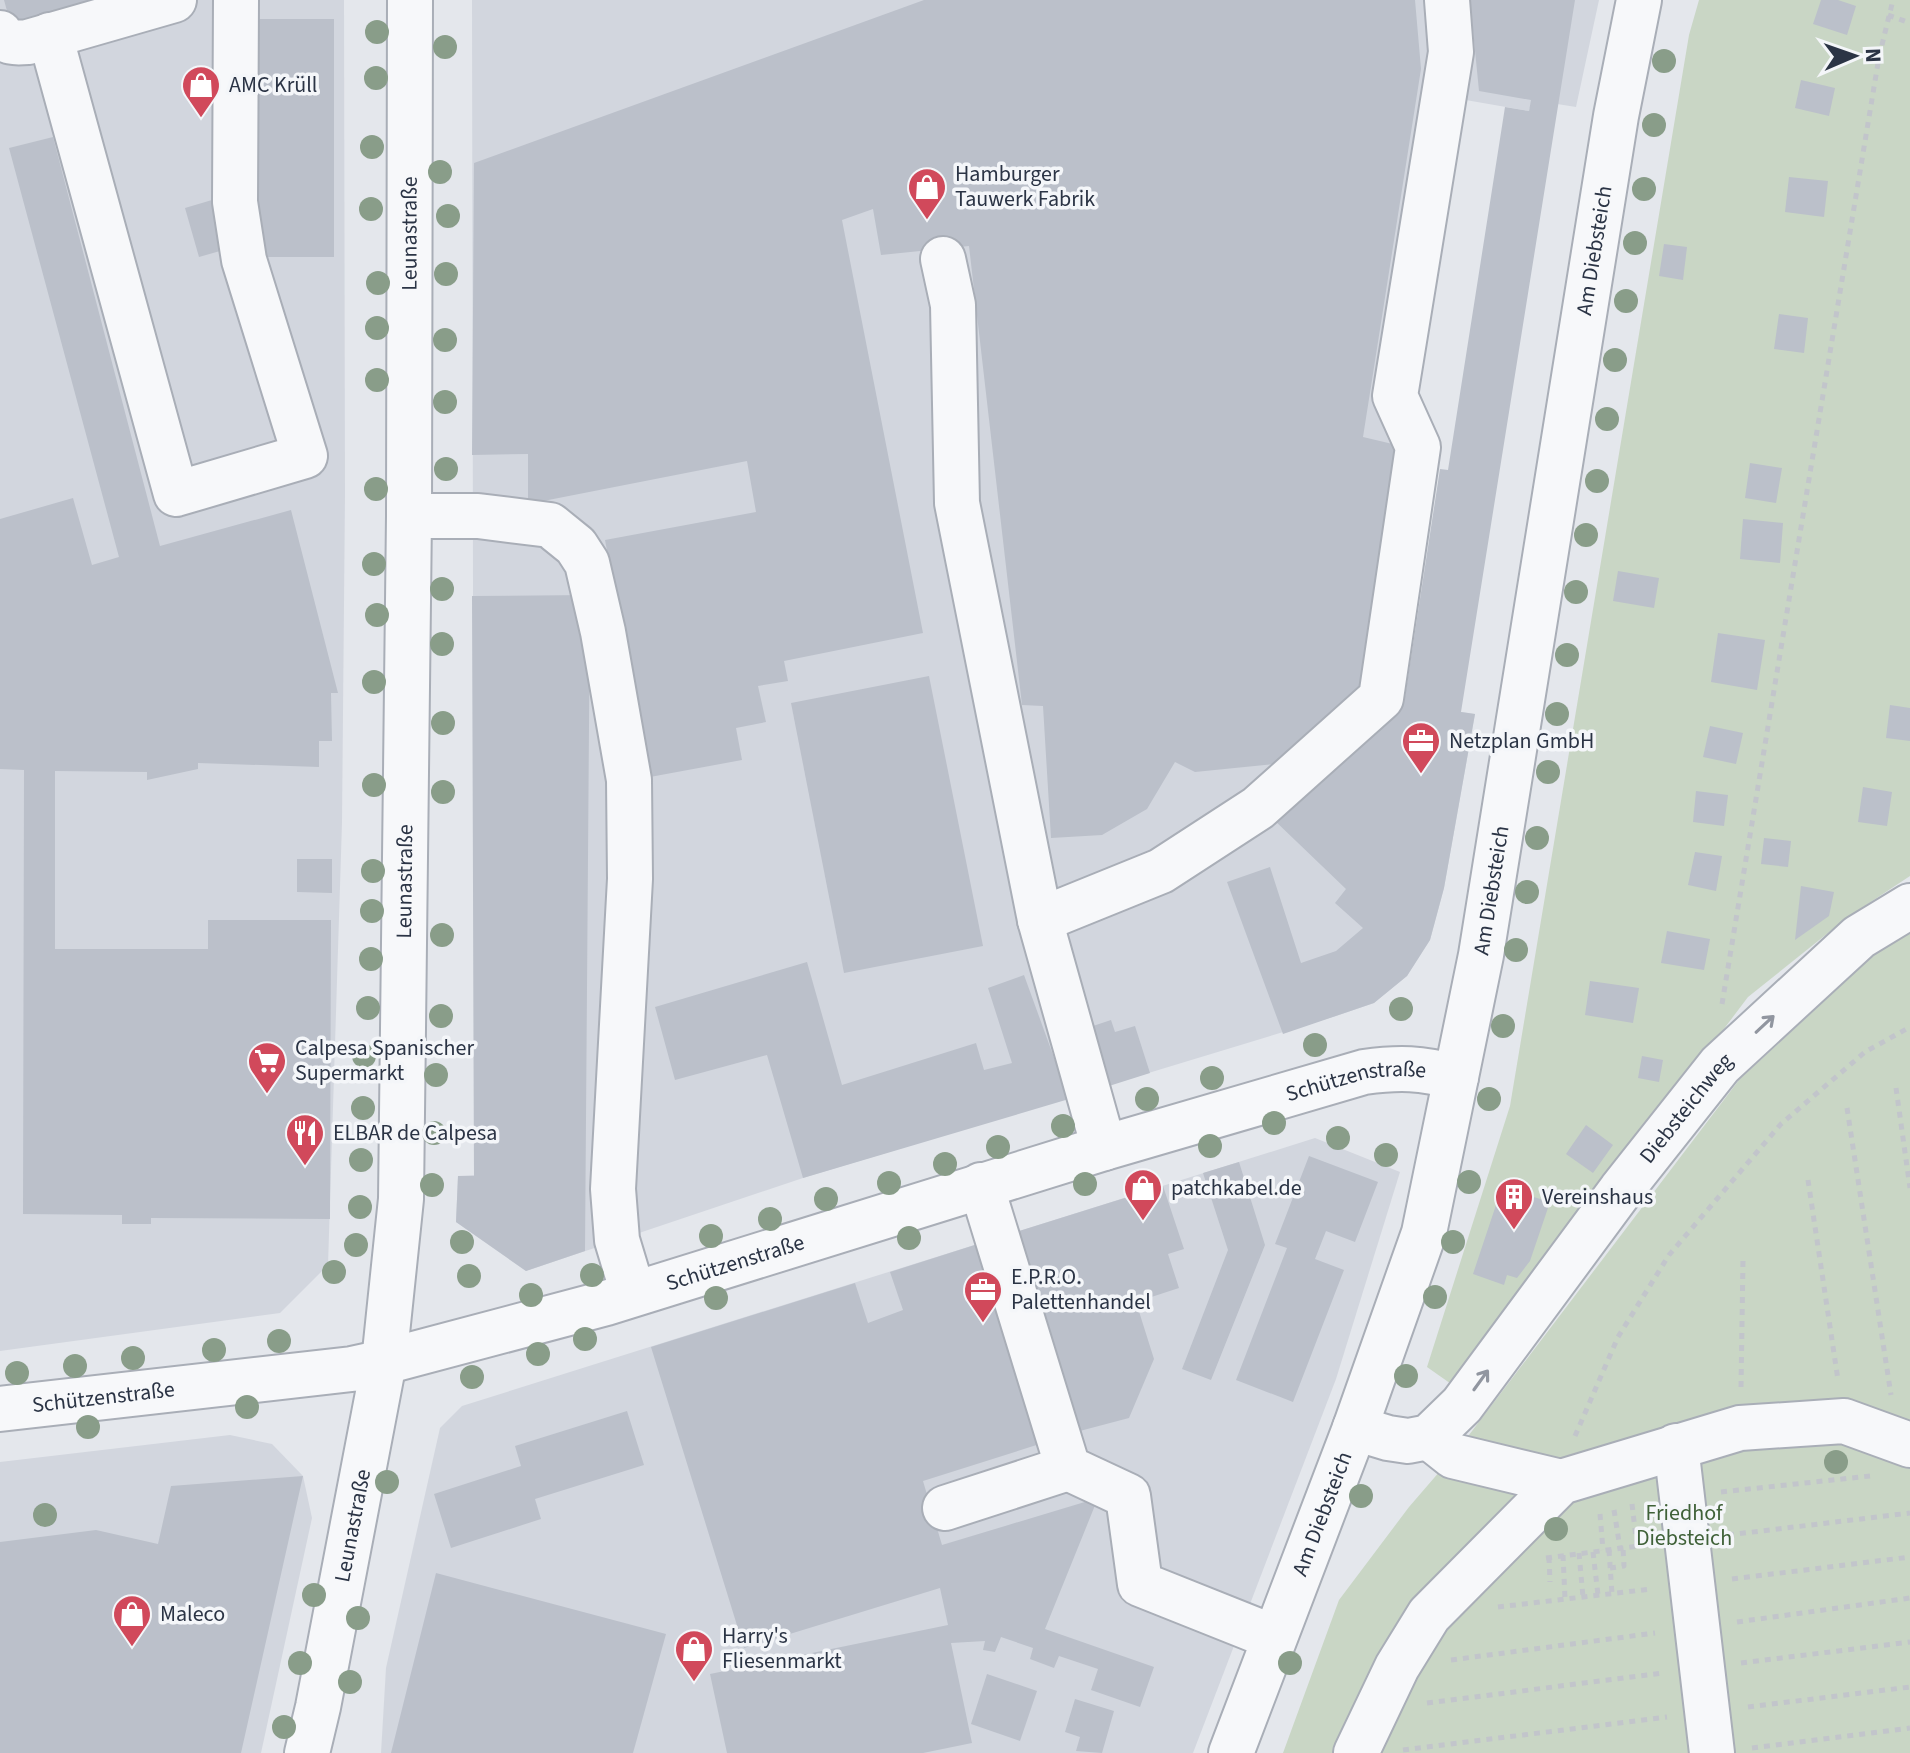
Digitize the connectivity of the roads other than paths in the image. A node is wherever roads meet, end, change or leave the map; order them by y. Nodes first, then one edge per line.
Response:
1 (174, 0) edge
2 (236, 0) edge
3 (410, 0) edge
4 (1447, 0) edge
5 (1639, 0) edge
6 (0, 33) edge
7 (50, 35) junction
8 (943, 259) dead end
9 (409, 516) junction
10 (1910, 906) edge
11 (1040, 920) junction
12 (1456, 1077) junction
13 (1104, 1148) junction
14 (981, 1185) junction
15 (633, 1293) junction
16 (384, 1362) junction
17 (0, 1409) edge
18 (1355, 1428) junction
19 (1429, 1437) junction
20 (1904, 1442) edge
21 (1676, 1446) junction
22 (1068, 1468) junction
23 (1561, 1482) junction
24 (945, 1508) dead end
25 (1273, 1637) junction
26 (1721, 1738) edge
27 (1376, 1752) edge
28 (307, 1753) edge
29 (1231, 1753) edge

1 - 7 street
2 - 7 street
3 - 9 street, Leunastraße
4 - 11 street
5 - 12 street, Am Diebsteich
6 - 7 street
8 - 11 street
9 - 15 street
9 - 16 street, Leunastraße
19 -> 10 street, Diebsteichweg
11 - 13 street
12 - 13 street, Schützenstraße
12 - 18 street, Am Diebsteich
13 - 14 street, Schützenstraße
14 - 15 street, Schützenstraße
14 - 22 street
15 - 16 street, Schützenstraße
16 - 17 street, Schützenstraße
16 - 28 street, Leunastraße
18 - 19 street
18 - 25 street, Am Diebsteich
19 - 23 street
20 - 21 street
21 - 23 street
21 - 26 street
22 - 24 street
22 - 25 street
23 - 27 street
25 - 29 street, Am Diebsteich

